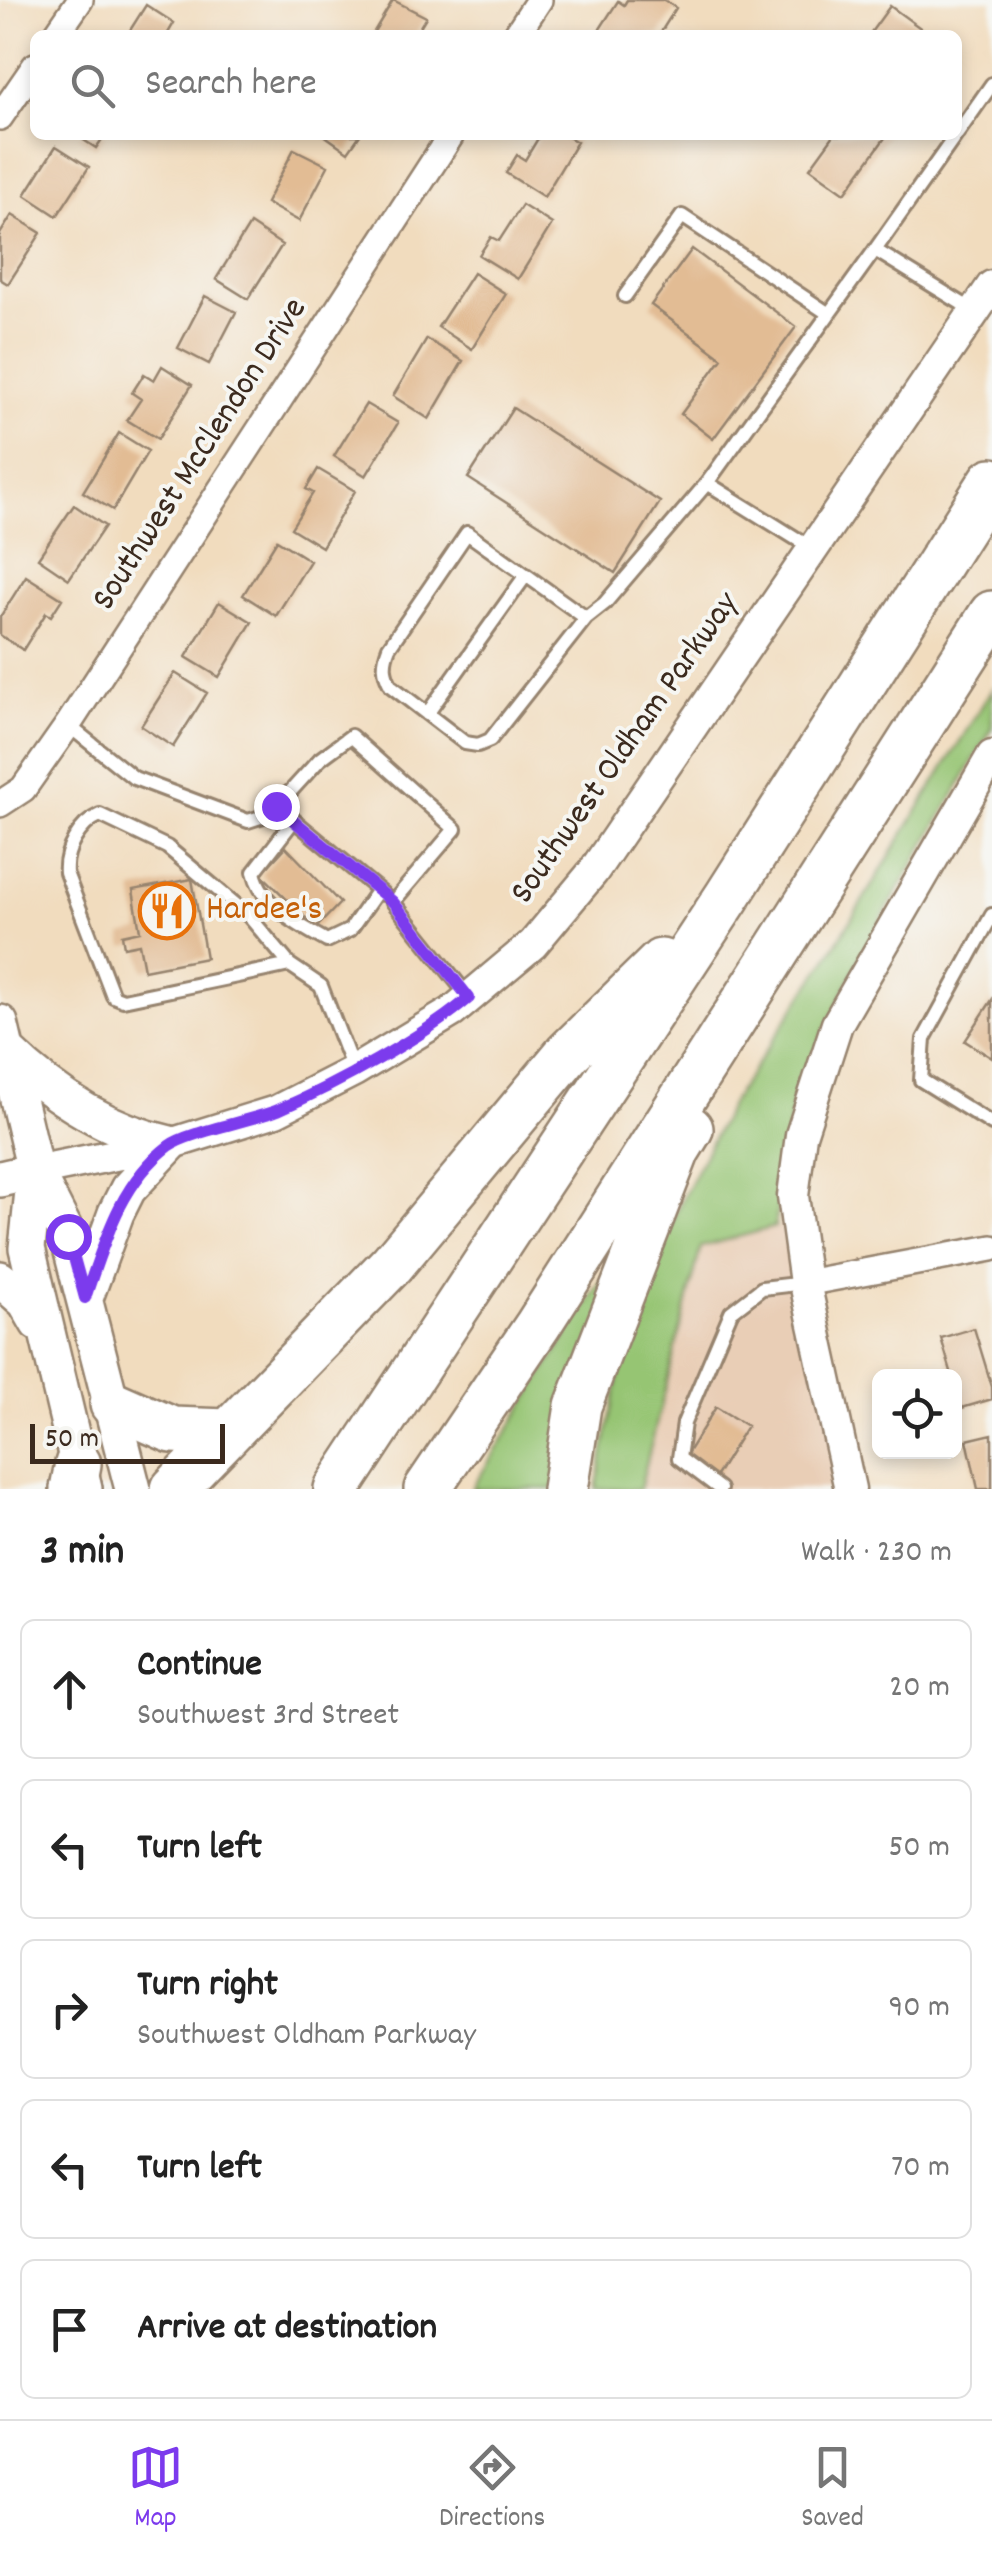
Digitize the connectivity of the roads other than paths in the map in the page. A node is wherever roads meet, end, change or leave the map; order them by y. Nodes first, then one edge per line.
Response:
1 (80, 0) edge
2 (539, 0) edge
3 (59, 30) edge
4 (519, 30) edge
5 (30, 73) edge
6 (992, 84) edge
7 (0, 117) edge
8 (962, 126) edge
9 (448, 140) edge
10 (952, 140) edge
11 (875, 250) junction
12 (992, 286) edge
13 (625, 296) dead end
14 (974, 311) junction
15 (829, 314) junction
16 (992, 481) edge
17 (706, 483) junction
18 (813, 550) junction
19 (526, 575) junction
20 (992, 614) edge
21 (586, 618) junction
22 (426, 714) junction
23 (68, 725) junction
24 (992, 756) edge
25 (0, 804) edge
26 (276, 806) junction
27 (294, 820) junction
28 (378, 890) junction
29 (727, 897) junction
30 (393, 902) junction
31 (992, 915) edge
32 (290, 965) junction
33 (469, 998) junction
34 (740, 1005) junction
35 (2, 1046) edge
36 (354, 1071) junction
37 (992, 1124) edge
38 (170, 1144) junction
39 (35, 1171) junction
40 (0, 1179) edge
41 (992, 1248) edge
42 (0, 1279) edge
43 (804, 1283) junction
44 (85, 1298) junction
45 (46, 1340) junction
46 (113, 1404) junction
47 (228, 1432) junction
48 (78, 1481) edge
49 (134, 1489) edge
50 (174, 1489) edge
51 (337, 1489) edge
52 (427, 1489) edge
53 (565, 1489) edge
54 (720, 1489) edge
55 (850, 1489) edge

1 - 3 street
2 - 4 street
5 - 7 street
6 - 8 lane
9 - 23 street, Southwest McClendon Drive
10 - 11 lane
11 - 14 lane
11 - 15 lane
12 - 14 street, Southwest Oldham Parkway
13 - 15 lane
14 - 18 street, Southwest Oldham Parkway
15 - 17 lane
16 - 29 highway
17 - 18 lane
17 - 21 lane
18 - 33 street, Southwest Oldham Parkway
19 - 21 lane
19 - 22 lane
19 - 22 lane
20 - 34 highway
21 - 22 lane
23 - 25 street, Southwest McClendon Drive
23 - 26 lane
24 - 43 street
26 - 27 lane
26 - 30 lane
27 - 28 lane
27 - 28 lane
28 - 30 lane
29 - 47 highway
29 - 51 highway
30 - 33 lane
31 - 37 lane
32 - 32 lane
32 - 36 lane
33 - 36 street, Southwest Oldham Parkway
34 - 52 highway
34 - 53 highway
35 - 38 main road
35 - 39 main road
36 - 38 street, Southwest Oldham Parkway
38 - 39 street, Southwest Oldham Parkway
38 - 44 main road
39 - 40 main road
39 - 44 main road
39 - 45 main road
41 - 43 street
42 - 45 main road
43 - 54 lane
43 - 55 street
44 - 46 main road
45 - 48 main road
46 - 47 highway
46 - 49 main road
47 - 50 highway

